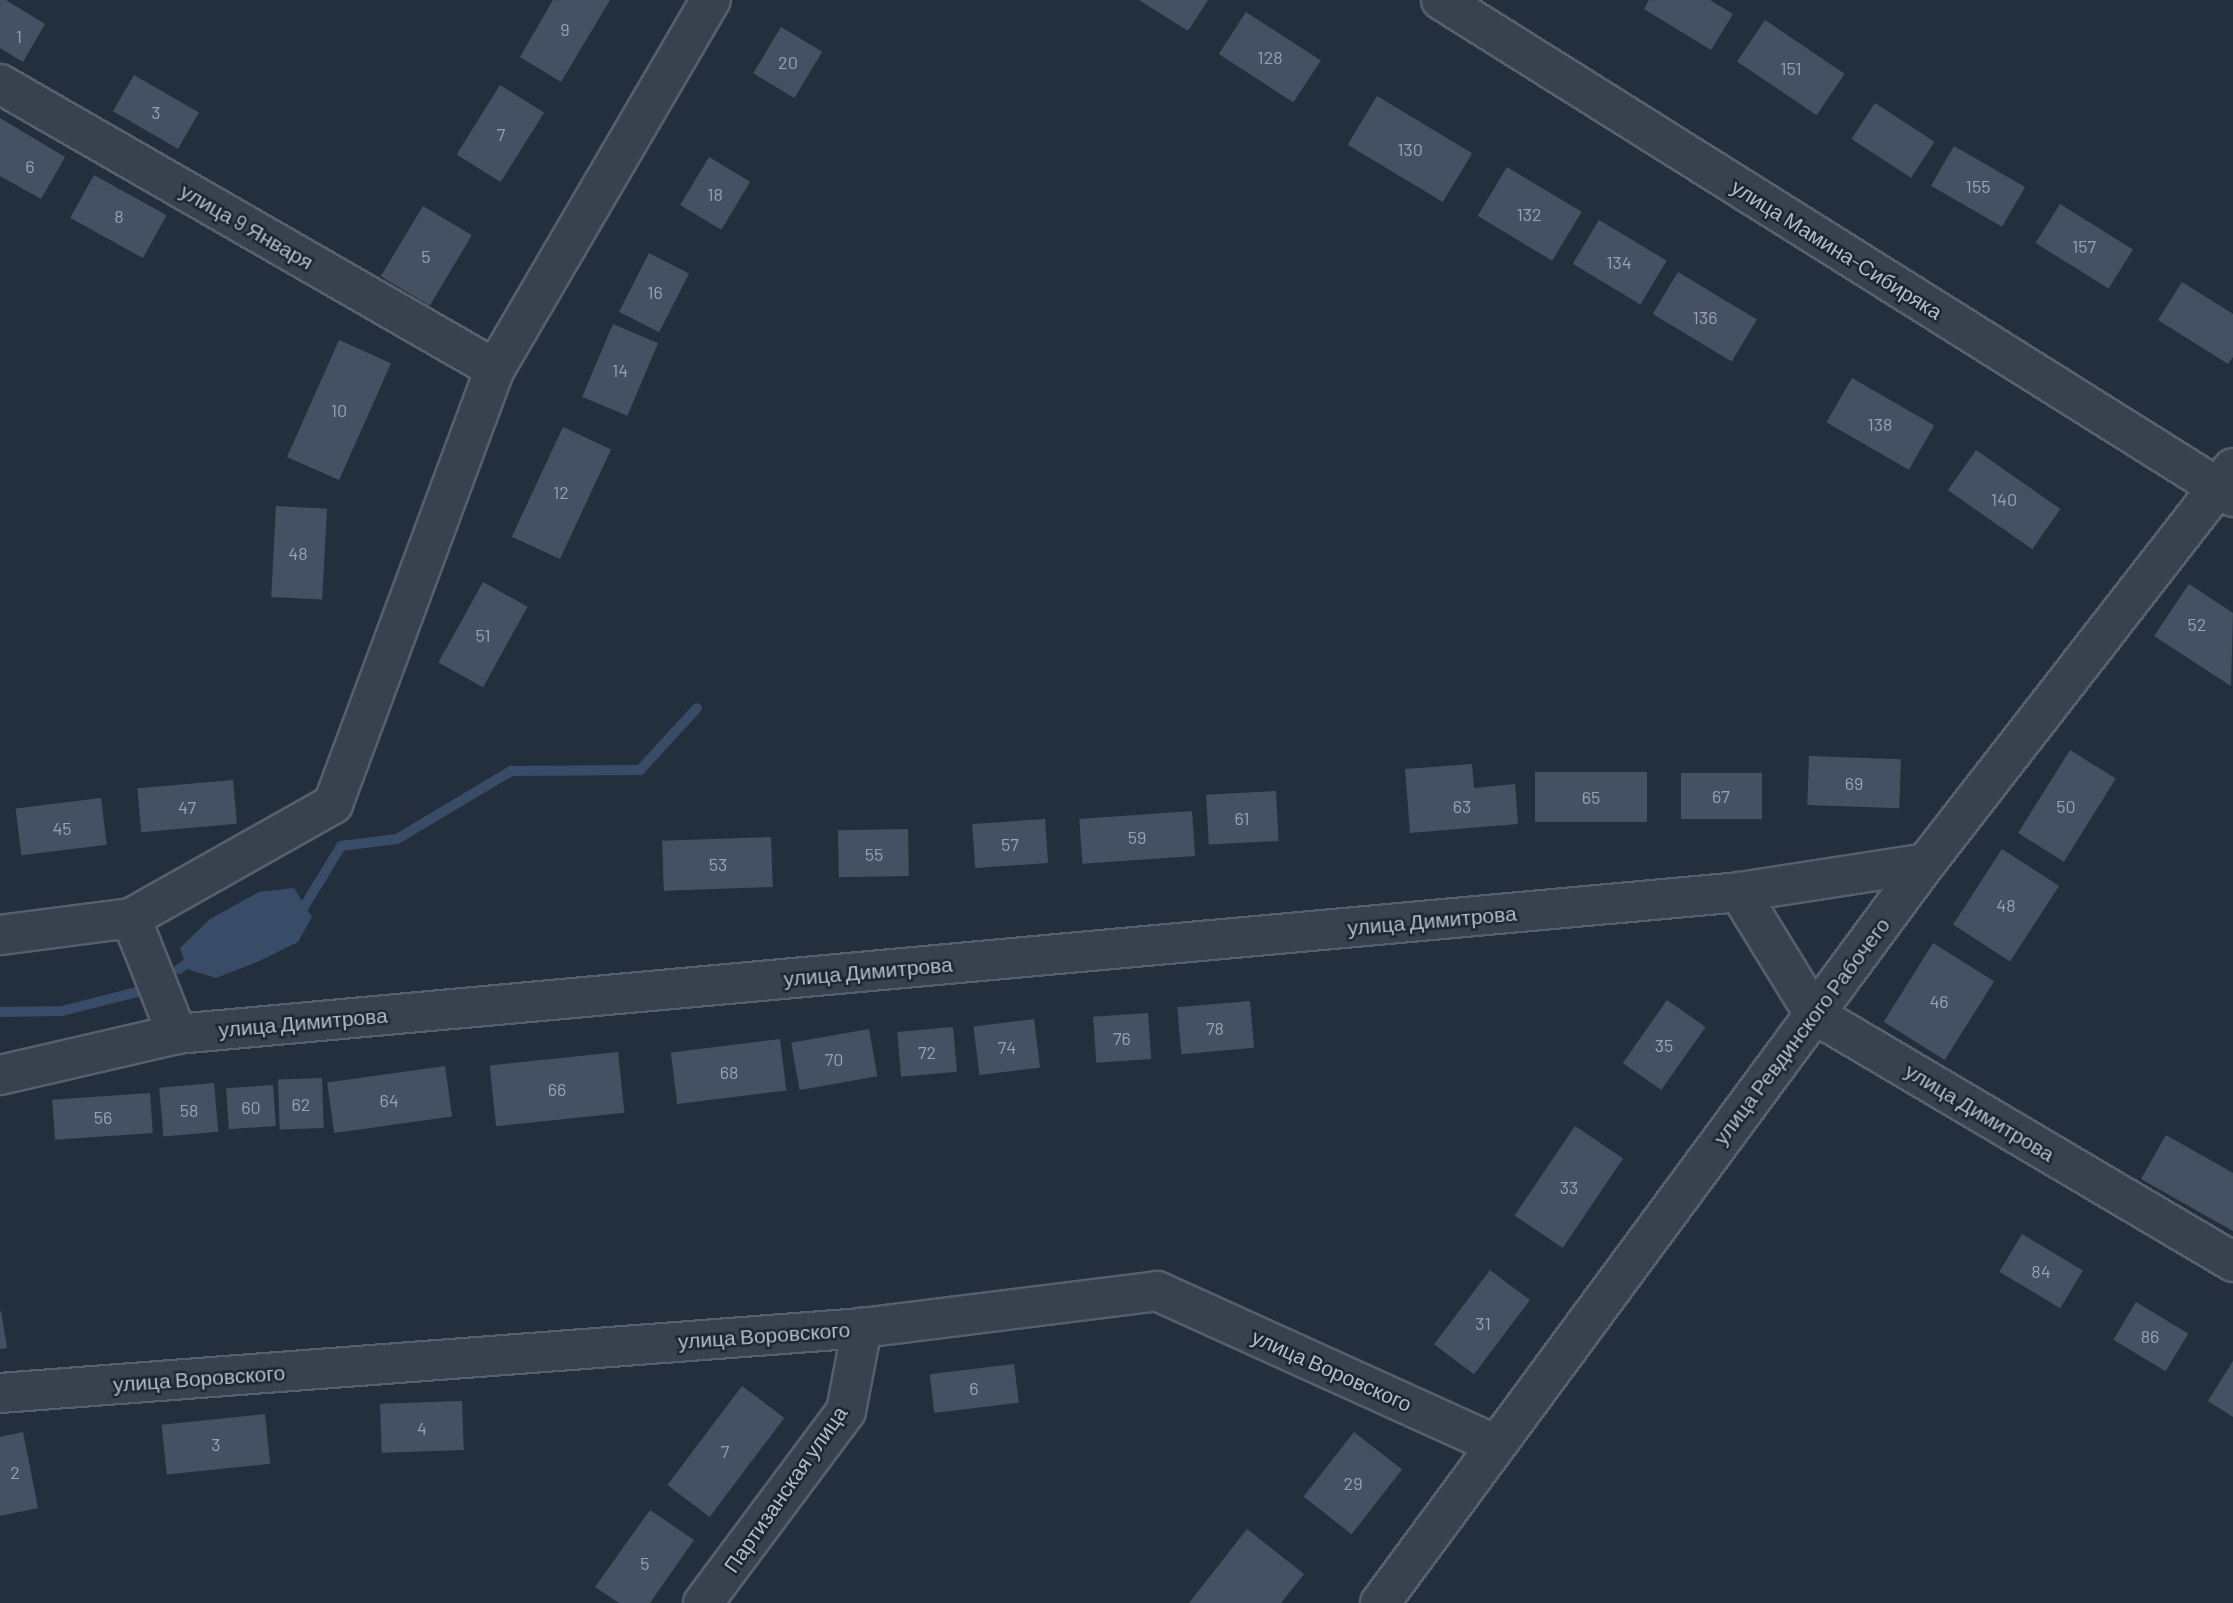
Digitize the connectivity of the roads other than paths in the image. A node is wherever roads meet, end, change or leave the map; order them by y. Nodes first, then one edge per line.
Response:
1 (711, 0) edge
2 (1441, 0) edge
3 (0, 84) edge
4 (495, 369) junction
5 (2228, 484) edge
6 (1926, 863) junction
7 (1739, 892) junction
8 (131, 918) junction
9 (0, 935) edge
10 (1814, 1014) junction
11 (177, 1034) junction
12 (0, 1074) edge
13 (2233, 1262) edge
14 (862, 1328) junction
15 (0, 1393) edge
16 (1495, 1444) junction
17 (704, 1603) edge
18 (1380, 1603) edge

1 - 4 street
2 - 5 street, улица Мамина-Сибиряка
3 - 4 street, улица 9 Января
4 - 8 street
5 - 6 street, улица Ревдинского Рабочего
6 - 7 street, улица Димитрова
6 - 10 street, улица Ревдинского Рабочего
7 - 10 street, улица Димитрова
7 - 11 street, улица Димитрова
8 - 9 street
8 - 11 street
10 - 13 street, улица Димитрова
10 - 16 street, улица Ревдинского Рабочего
11 - 12 street, улица Димитрова
14 - 15 street, улица Воровского
14 - 16 street, улица Воровского
14 - 17 street, Партизанская улица
16 - 18 street, улица Ревдинского Рабочего

